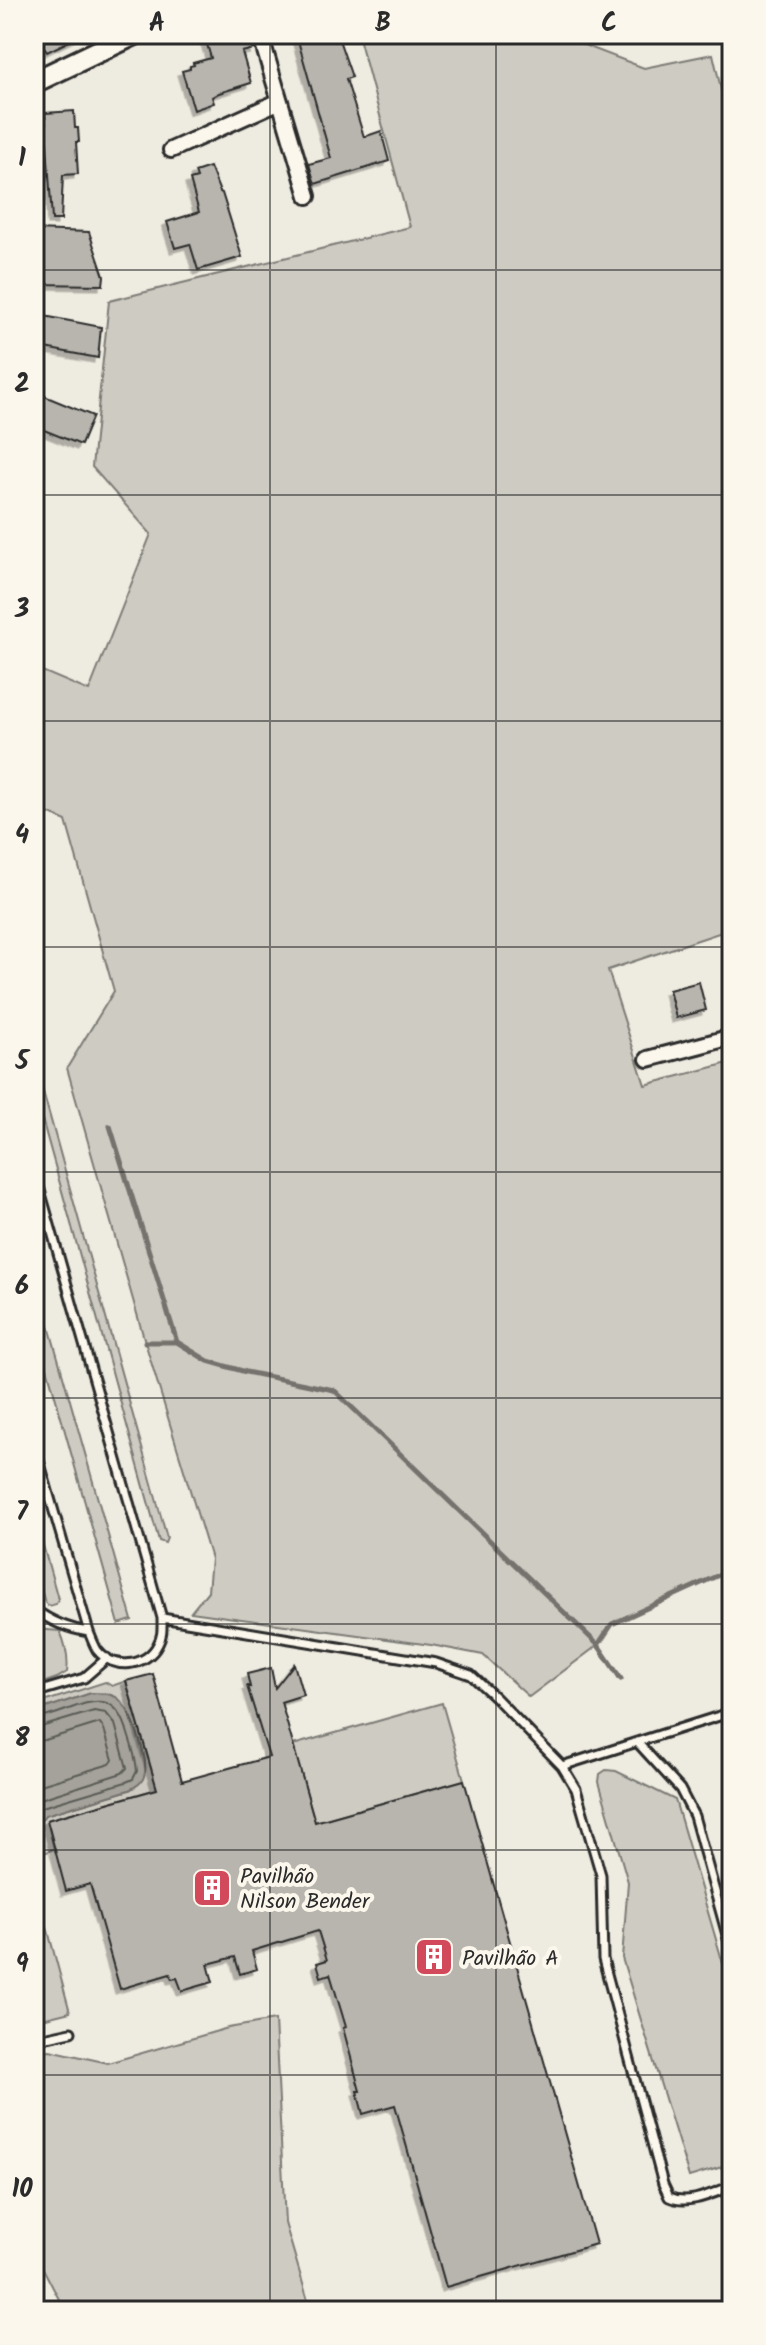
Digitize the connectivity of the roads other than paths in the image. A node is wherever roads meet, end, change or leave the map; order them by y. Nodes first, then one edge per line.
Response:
1 (135, 34) edge
2 (260, 34) edge
3 (34, 82) edge
4 (280, 101) junction
5 (171, 150) dead end
6 (308, 196) dead end
7 (732, 1037) edge
8 (648, 1059) dead end
9 (34, 1169) edge
10 (34, 1443) edge
11 (34, 1609) edge
12 (162, 1618) junction
13 (89, 1632) junction
14 (107, 1658) junction
15 (34, 1693) edge
16 (732, 1712) edge
17 (637, 1742) junction
18 (562, 1766) junction
19 (732, 1953) edge
20 (71, 2032) dead end
21 (34, 2040) edge
22 (732, 2186) edge

1 - 3 main road
2 - 4 street
4 - 5 street
4 - 6 street
7 - 8 street
9 - 12 lane
10 - 13 lane
11 - 13 lane
12 - 14 lane
12 - 18 lane
13 - 14 lane
14 - 15 lane
16 - 17 lane
17 - 18 lane
17 - 19 lane
18 - 22 lane
20 - 21 lane

